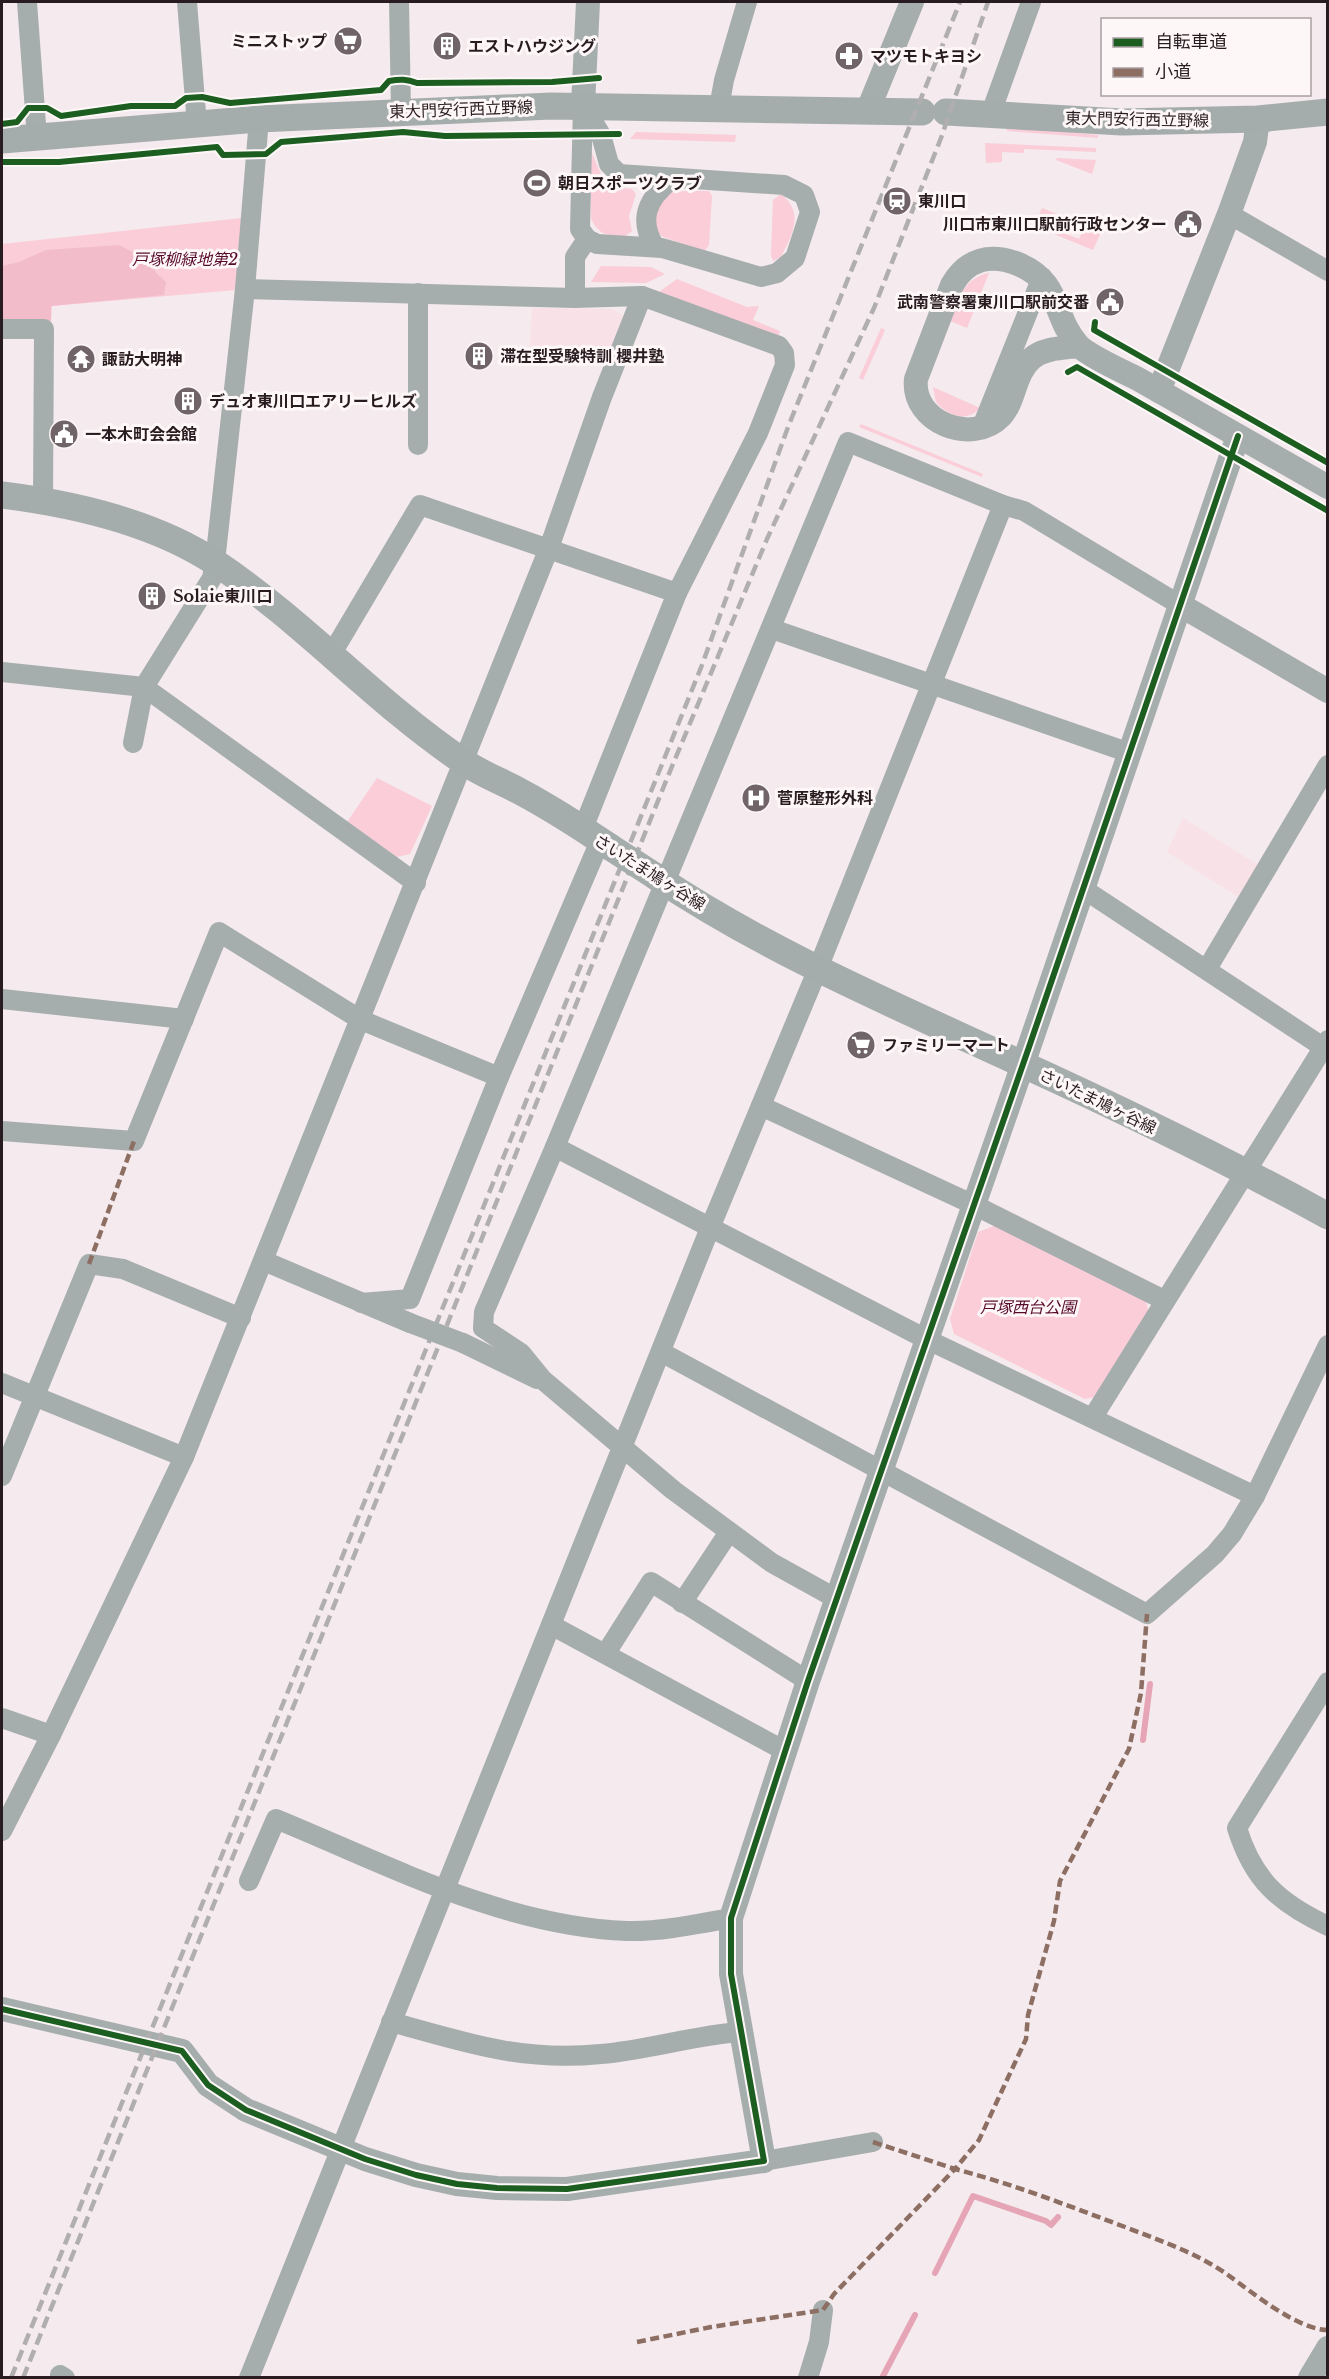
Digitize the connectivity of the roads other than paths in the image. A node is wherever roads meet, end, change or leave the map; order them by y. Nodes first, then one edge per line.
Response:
1 (27, 2) edge
2 (186, 2) edge
3 (399, 2) edge
4 (588, 2) edge
5 (747, 2) edge
6 (912, 2) edge
7 (1032, 2) edge
8 (583, 105) junction
9 (719, 108) junction
10 (401, 111) junction
11 (867, 112) junction
12 (1328, 112) edge
13 (990, 113) junction
14 (259, 119) junction
15 (1257, 119) junction
16 (197, 125) junction
17 (37, 138) junction
18 (2, 140) edge
19 (671, 180) junction
20 (1229, 214) junction
21 (587, 239) junction
22 (655, 247) junction
23 (1328, 271) edge
24 (1042, 278) junction
25 (245, 289) junction
26 (418, 293) junction
27 (642, 296) junction
28 (575, 298) junction
29 (2, 329) edge
30 (1079, 346) junction
31 (1159, 392) junction
32 (981, 429) junction
33 (1238, 436) junction
34 (418, 445) dead end
35 (1328, 487) edge
36 (2, 495) edge
37 (43, 500) junction
38 (1004, 505) junction
39 (549, 548) junction
40 (215, 562) junction
41 (677, 593) junction
42 (1180, 605) junction
43 (772, 629) junction
44 (331, 655) junction
45 (2, 672) edge
46 (931, 683) junction
47 (144, 687) junction
48 (1328, 691) edge
49 (133, 743) dead end
50 (1130, 753) junction
51 (462, 761) junction
52 (1328, 765) edge
53 (597, 840) junction
54 (660, 879) junction
55 (416, 883) junction
56 (1082, 888) junction
57 (1207, 969) junction
58 (817, 971) junction
59 (2, 999) edge
60 (184, 1019) junction
61 (362, 1020) junction
62 (1325, 1044) edge
63 (1023, 1064) junction
64 (499, 1077) junction
65 (761, 1106) junction
66 (2, 1131) edge
67 (555, 1147) junction
68 (1246, 1173) junction
69 (972, 1204) junction
70 (1328, 1216) edge
71 (710, 1228) junction
72 (264, 1261) junction
73 (1164, 1300) junction
74 (362, 1303) junction
75 (241, 1318) junction
76 (926, 1339) junction
77 (1328, 1345) edge
78 (661, 1352) junction
79 (543, 1380) junction
80 (2, 1383) edge
81 (34, 1398) junction
82 (1093, 1417) junction
83 (624, 1447) junction
84 (184, 1457) junction
85 (882, 1472) junction
86 (2, 1476) edge
87 (1255, 1496) junction
88 (729, 1532) junction
89 (837, 1599) junction
90 (682, 1603) junction
91 (551, 1625) junction
92 (606, 1653) junction
93 (807, 1681) junction
94 (1328, 1683) edge
95 (2, 1718) edge
96 (51, 1735) junction
97 (785, 1751) junction
98 (2, 1831) edge
99 (249, 1881) dead end
100 (445, 1888) junction
101 (731, 1918) junction
102 (1328, 1926) edge
103 (2, 2009) edge
104 (391, 2022) junction
105 (741, 2032) junction
106 (873, 2142) dead end
107 (340, 2149) junction
108 (764, 2162) junction
109 (823, 2310) dead end
110 (1328, 2348) edge
111 (249, 2378) edge
112 (808, 2378) edge
113 (1310, 2378) edge

1 - 17 street
2 - 16 street
3 - 10 street
4 - 8 street
5 - 9 street
6 - 11 street
7 - 13 street
8 - 9 main road, 東大門安行西立野線
8 - 10 main road, 東大門安行西立野線
8 - 19 street
8 - 21 street
9 - 11 main road, 東大門安行西立野線
10 - 14 main road, 東大門安行西立野線
11 - 13 main road, 東大門安行西立野線
12 - 15 main road, 東大門安行西立野線
13 - 15 main road, 東大門安行西立野線
14 - 16 main road, 東大門安行西立野線
14 - 25 street
15 - 20 street
16 - 17 main road, 東大門安行西立野線
17 - 18 main road, 東大門安行西立野線
19 - 22 street
19 - 22 street
20 - 23 street
20 - 31 street
21 - 22 street
21 - 28 street
24 - 30 street
24 - 32 street
24 - 32 street
25 - 26 street
25 - 40 street
26 - 28 street
26 - 34 street
27 - 28 street
27 - 39 street
27 - 41 street
29 - 37 street
30 - 31 street
30 - 32 street
31 - 33 street
33 - 35 street
33 - 42 street
36 - 37 main road, さいたま鳩ヶ谷線
37 - 40 main road, さいたま鳩ヶ谷線
38 - 42 street
38 - 43 street
38 - 46 street
39 - 41 street
39 - 44 street
39 - 51 street
40 - 44 main road, さいたま鳩ヶ谷線
40 - 47 street
41 - 53 street
42 - 48 street
42 - 50 street
43 - 46 street
43 - 54 street
44 - 51 main road, さいたま鳩ヶ谷線
45 - 47 street
46 - 50 street
46 - 58 street
47 - 49 street
47 - 55 street
50 - 56 street
51 - 53 main road, さいたま鳩ヶ谷線
51 - 55 street
52 - 57 street
53 - 54 main road, さいたま鳩ヶ谷線, bridge
53 - 64 street
54 - 58 main road, さいたま鳩ヶ谷線
54 - 67 street
55 - 61 street
56 - 57 street
56 - 63 street
57 - 62 street
58 - 63 main road, さいたま鳩ヶ谷線
58 - 65 street
59 - 60 street
60 - 61 street
60 - 66 street
61 - 64 street
61 - 72 street
62 - 68 street
63 - 68 main road, さいたま鳩ヶ谷線
63 - 69 street
64 - 74 street
65 - 69 street
65 - 71 street
67 - 71 street
67 - 79 street
68 - 70 main road, さいたま鳩ヶ谷線
68 - 73 street
69 - 73 street
69 - 76 street
71 - 76 street
71 - 78 street
72 - 74 street
72 - 75 street
73 - 82 street
74 - 79 street, bridge
75 - 81 street
75 - 84 street
76 - 82 street
76 - 85 street
77 - 87 street
78 - 83 street
78 - 85 street
79 - 83 street
80 - 81 street
81 - 84 street
81 - 86 street
82 - 87 street
83 - 88 street
83 - 91 street
84 - 96 street
85 - 87 street
85 - 89 street
88 - 89 street
88 - 90 street
89 - 93 street
90 - 92 street
90 - 93 street
91 - 92 street
91 - 100 street
92 - 97 street
93 - 97 street
94 - 102 street
95 - 96 street
96 - 98 street
97 - 101 street
99 - 100 street
100 - 101 street
100 - 104 street
101 - 105 street
103 - 107 street
104 - 105 street
104 - 107 street
105 - 108 street
106 - 108 street
107 - 108 street
107 - 111 street
109 - 112 street
110 - 113 street

